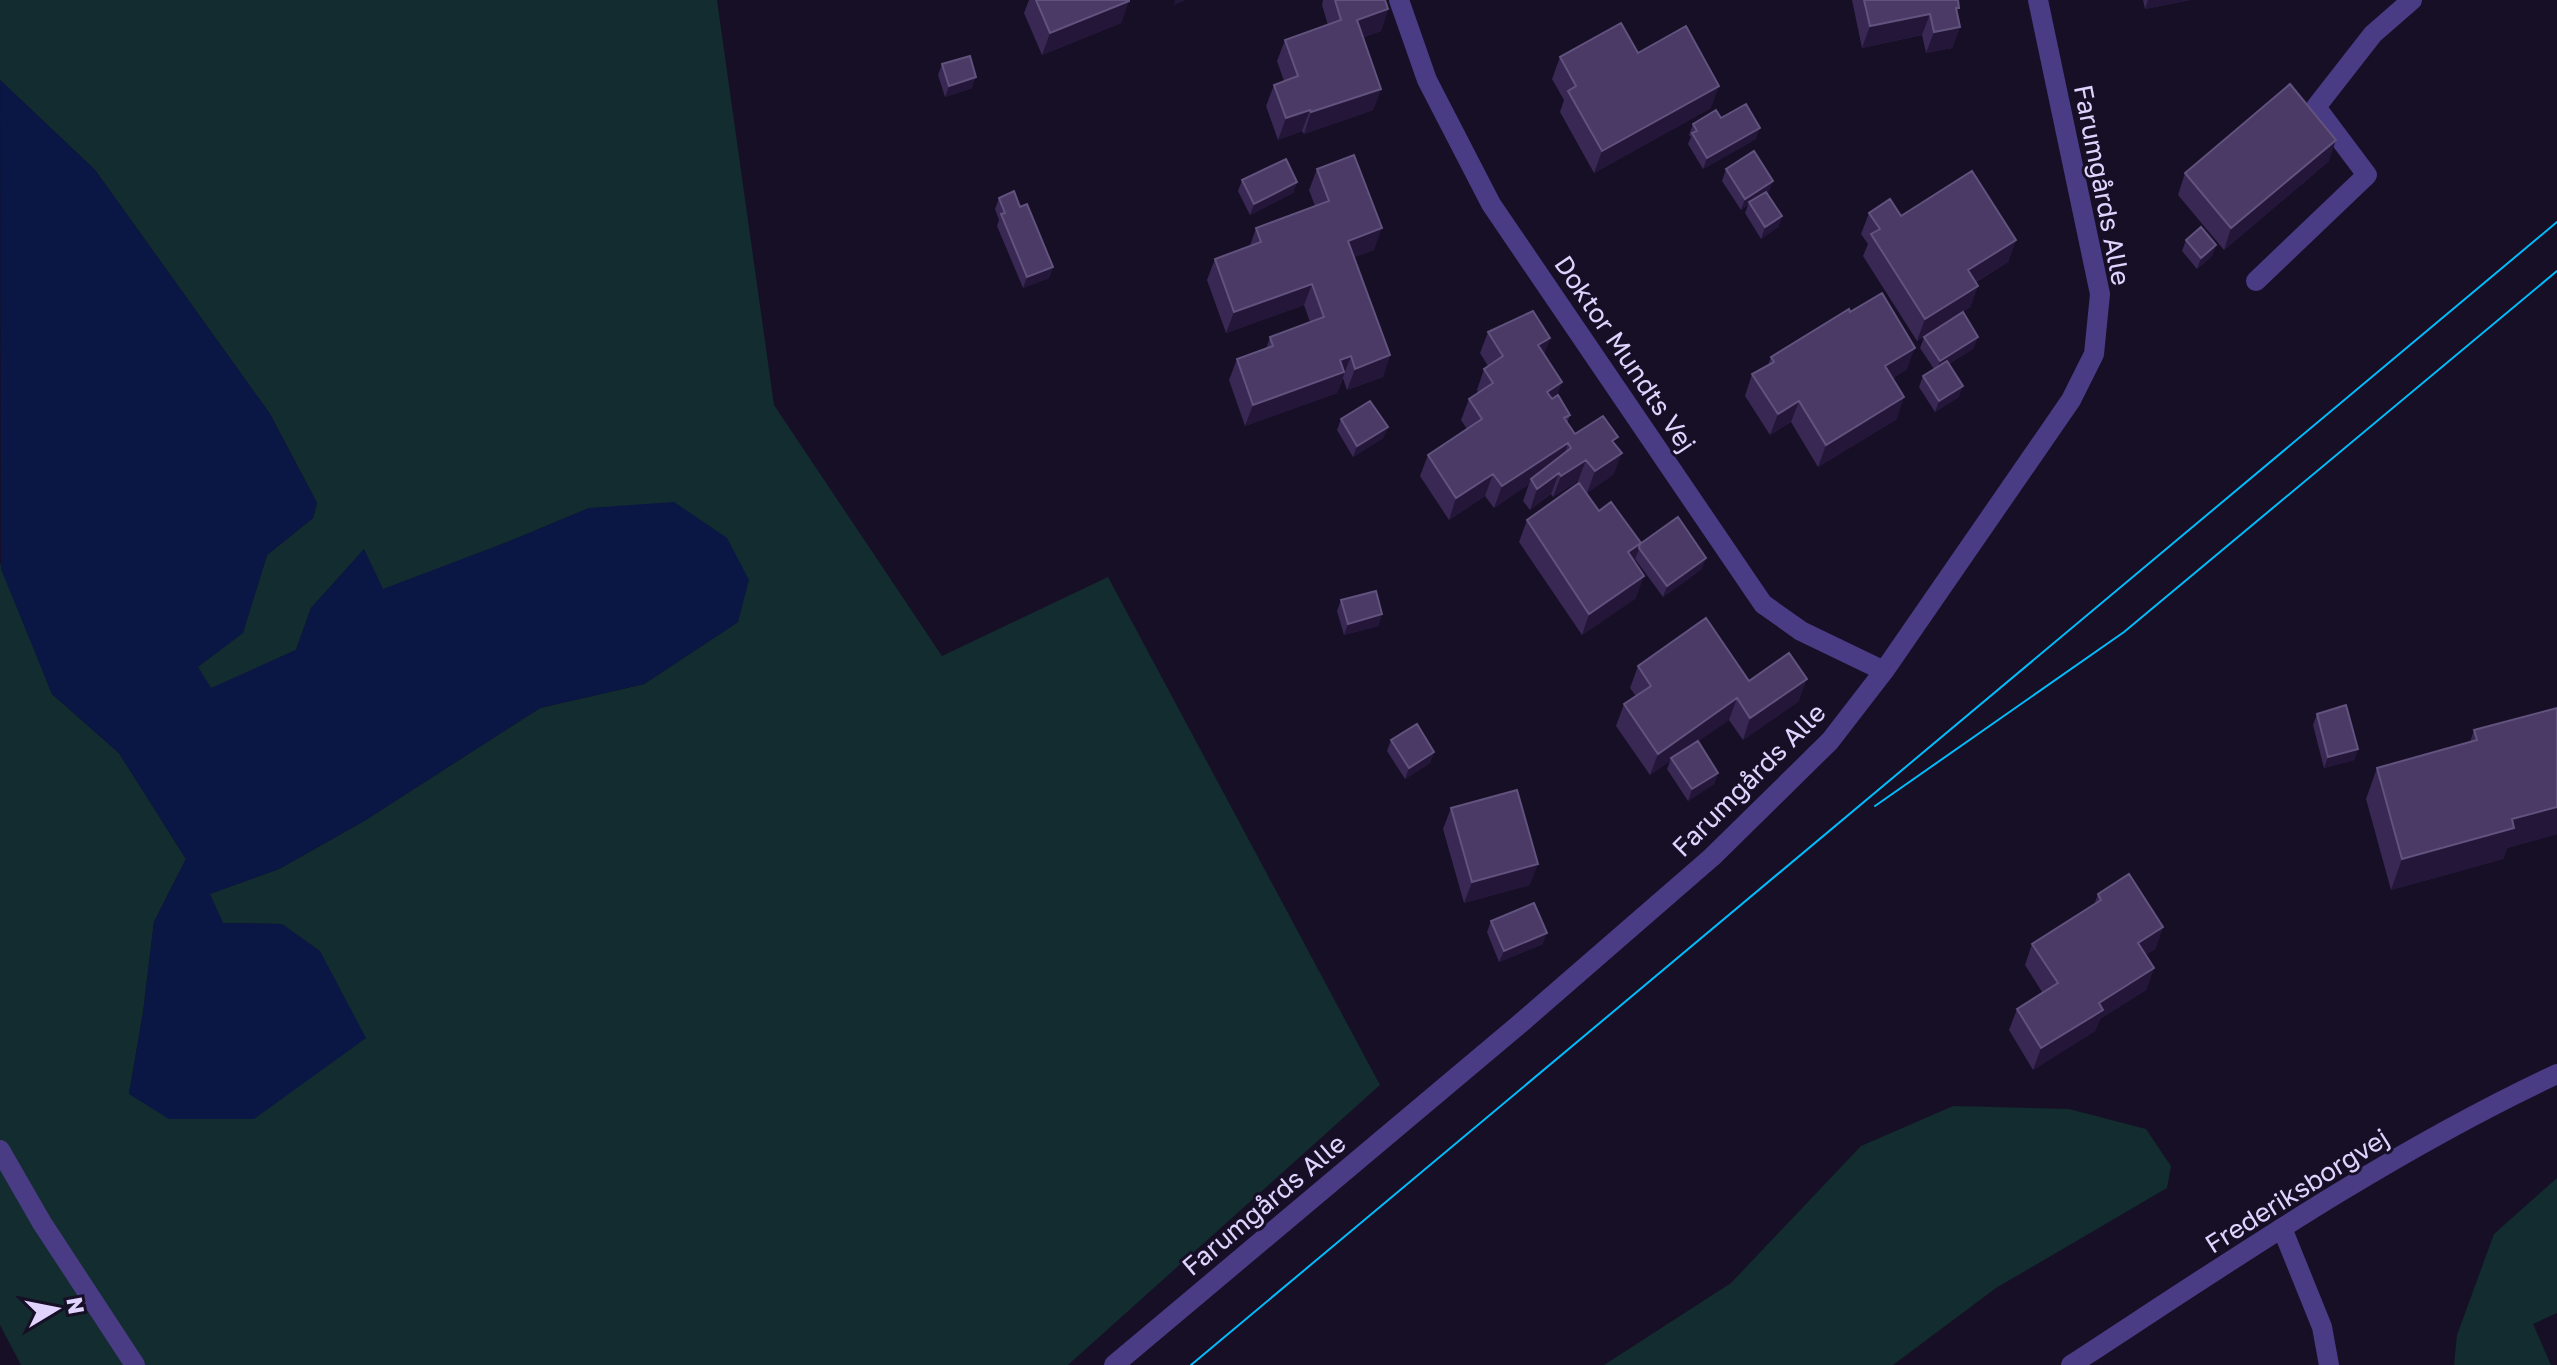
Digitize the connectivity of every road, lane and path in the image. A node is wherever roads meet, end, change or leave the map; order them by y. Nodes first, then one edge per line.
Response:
1 (1399, 0) edge
2 (2038, 0) edge
3 (2412, 0) edge
4 (2256, 281) dead end
5 (1884, 671) junction
6 (2557, 1074) edge
7 (0, 1150) edge
8 (2282, 1228) junction
9 (135, 1365) edge
10 (1114, 1365) edge
11 (2071, 1365) edge
12 (2329, 1365) edge

1 - 5 street, Doktor Mundts Vej
2 - 5 street, Farumgårds Alle
3 - 4 street
5 - 10 street, Farumgårds Alle
6 - 8 street, Frederiksborgvej
7 - 9 street
8 - 11 street, Frederiksborgvej
8 - 12 street

